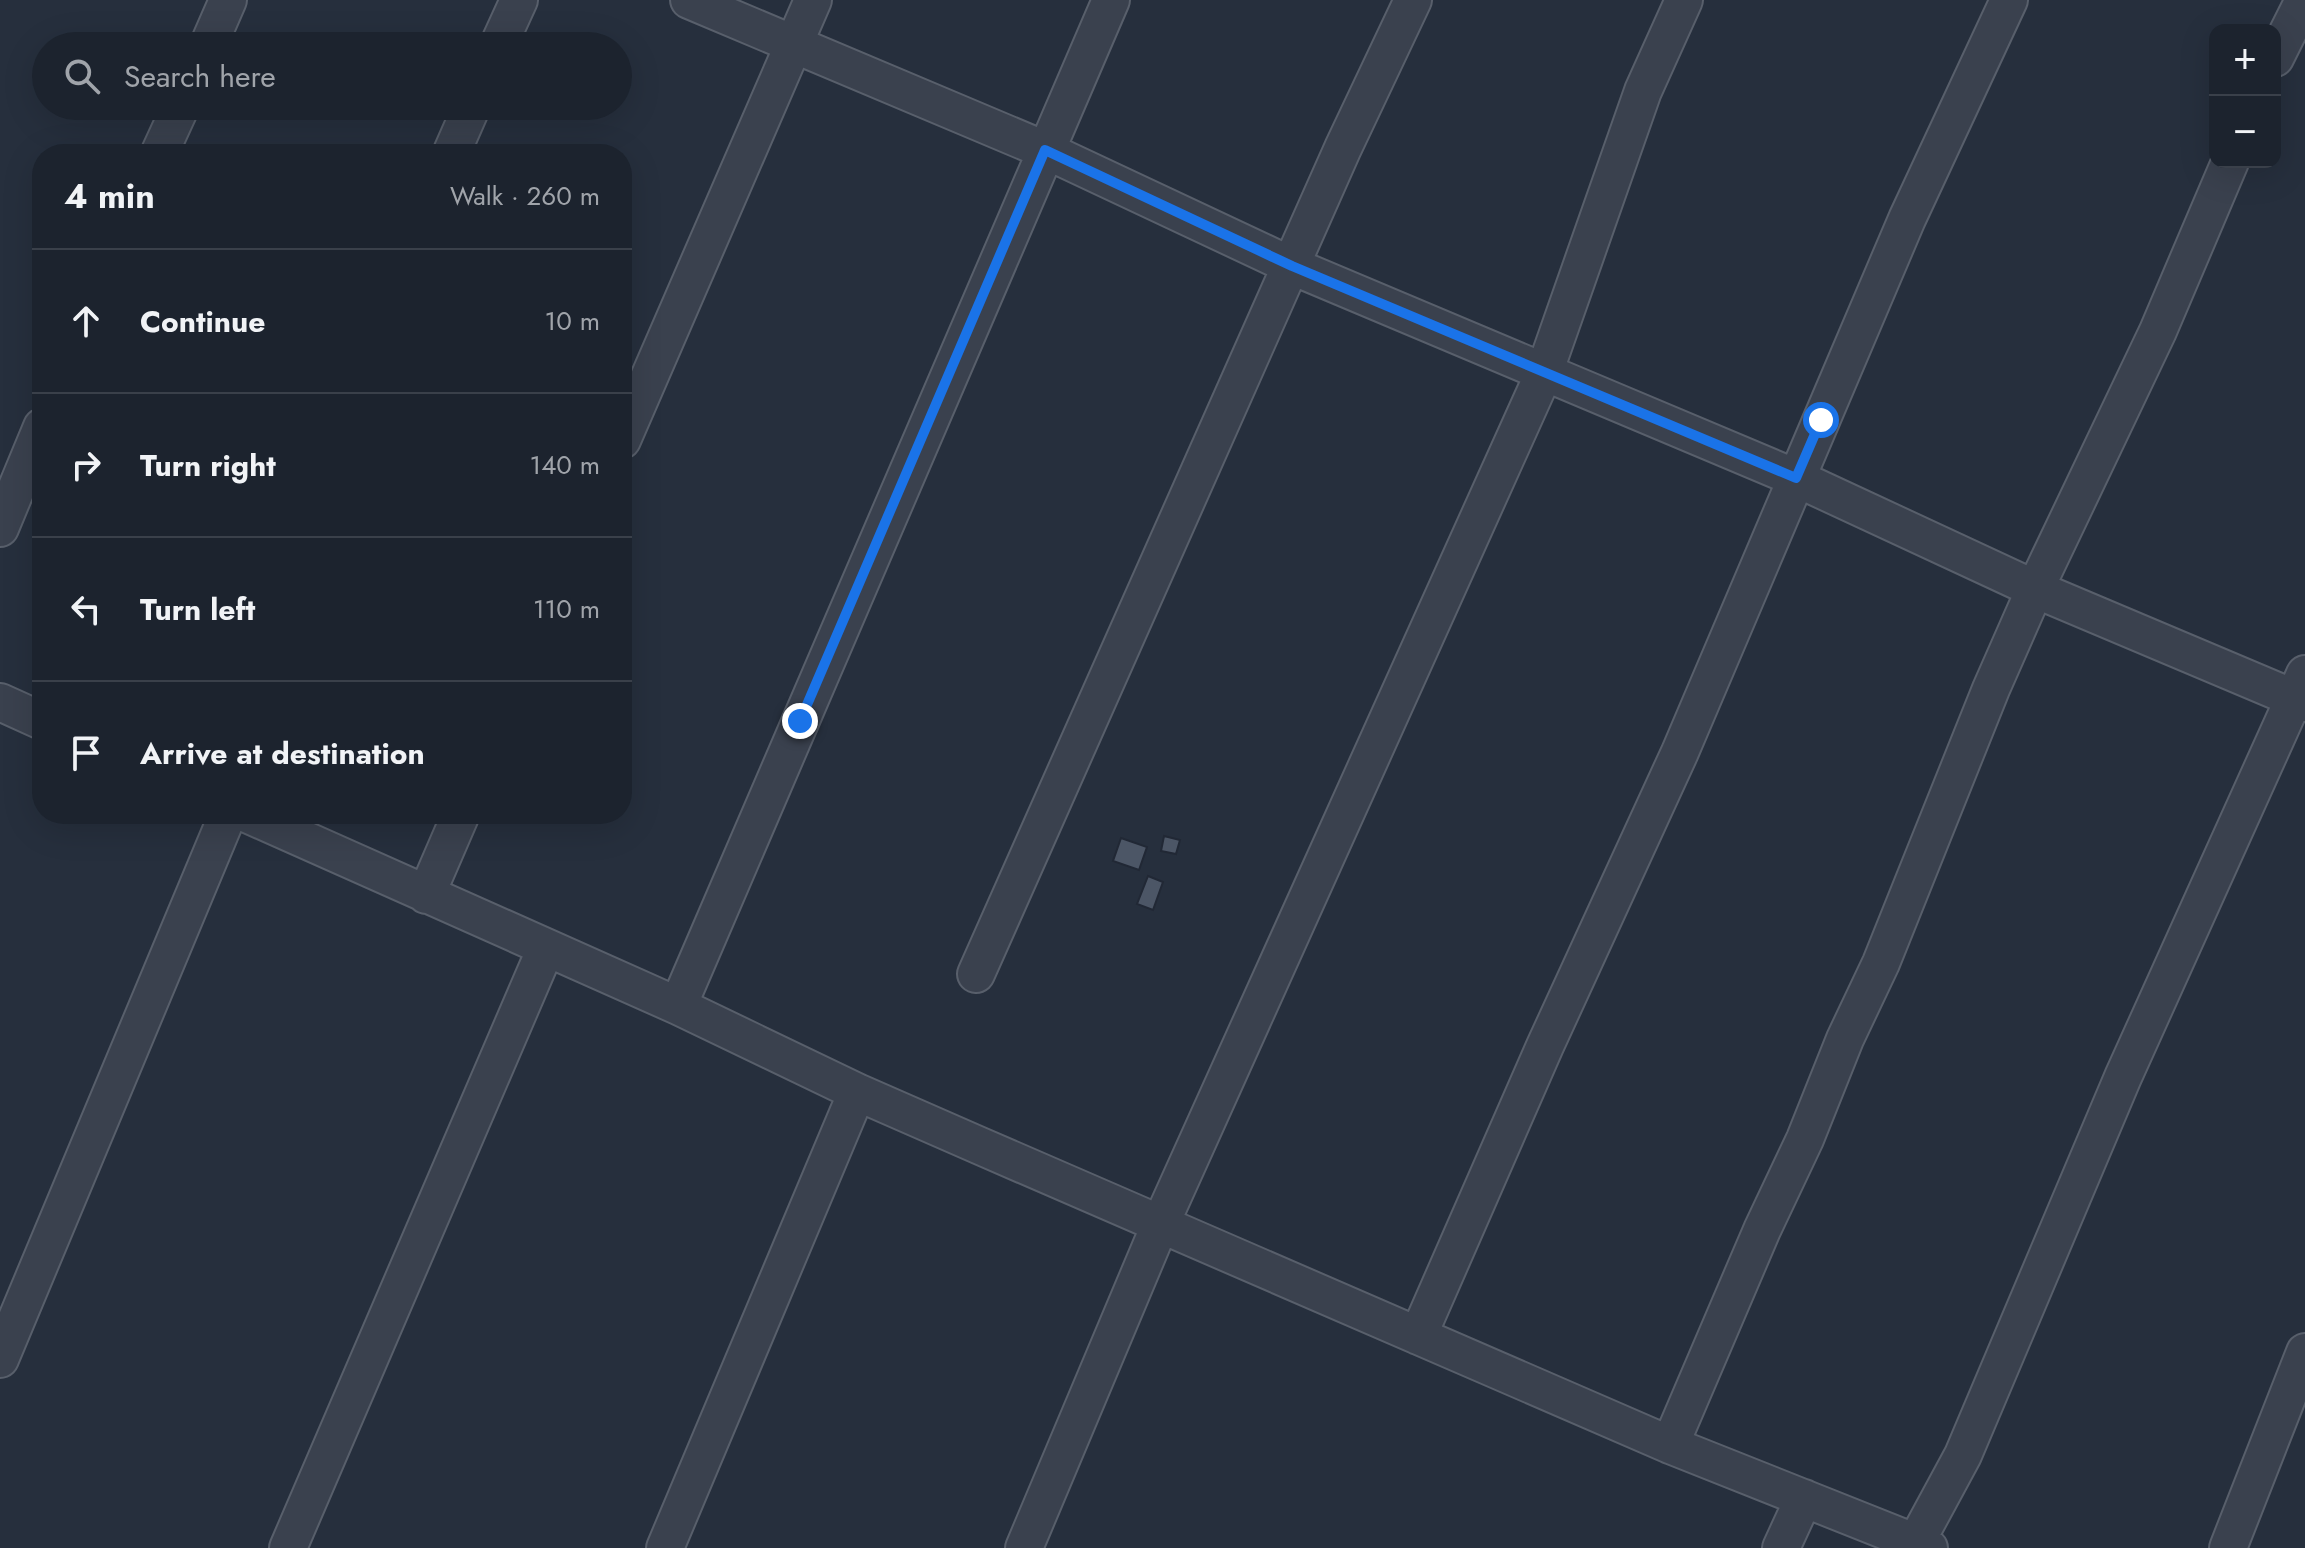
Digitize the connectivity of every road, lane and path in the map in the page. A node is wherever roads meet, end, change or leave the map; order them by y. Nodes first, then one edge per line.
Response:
1 (228, 0) edge
2 (519, 0) edge
3 (689, 0) edge
4 (813, 0) edge
5 (1111, 0) edge
6 (1413, 0) edge
7 (1684, 0) edge
8 (2009, 0) edge
9 (2304, 0) edge
10 (214, 32) edge
11 (504, 32) edge
12 (793, 44) junction
13 (2281, 46) edge
14 (175, 120) edge
15 (466, 120) edge
16 (164, 144) edge
17 (455, 144) edge
18 (1045, 150) junction
19 (2227, 168) edge
20 (1292, 266) junction
21 (1544, 373) junction
22 (632, 417) edge
23 (32, 451) edge
24 (1796, 478) junction
25 (0, 528) edge
26 (2035, 589) junction
27 (2301, 692) edge
28 (0, 702) edge
29 (32, 716) edge
30 (224, 824) edge
31 (269, 824) edge
32 (457, 824) edge
33 (426, 895) junction
34 (546, 948) junction
35 (976, 974) dead end
36 (678, 1006) junction
37 (857, 1092) junction
38 (1160, 1225) junction
39 (1418, 1336) junction
40 (2305, 1352) edge
41 (0, 1359) edge
42 (1670, 1445) junction
43 (1804, 1498) junction
44 (1922, 1545) edge
45 (288, 1548) edge
46 (665, 1548) edge
47 (1024, 1548) edge
48 (1781, 1548) edge
49 (2228, 1548) edge

1 - 10 street
2 - 11 street
3 - 12 street
4 - 12 street
5 - 18 street
6 - 20 street
7 - 21 street
8 - 24 street
9 - 13 street
12 - 18 street
12 - 22 street
14 - 16 street
15 - 17 street
18 - 20 street
18 - 36 street
19 - 26 street
20 - 21 street
20 - 35 street
21 - 24 street
21 - 38 street
23 - 25 street
24 - 26 street
24 - 39 street
26 - 27 street
26 - 42 street
27 - 44 street
28 - 29 street
30 - 41 street
31 - 33 street
32 - 33 street
33 - 34 street
34 - 36 street
34 - 45 street
36 - 37 street
37 - 38 street
37 - 46 street
38 - 39 street
38 - 47 street
39 - 42 street
40 - 49 street
42 - 43 street
43 - 44 street
43 - 48 street

